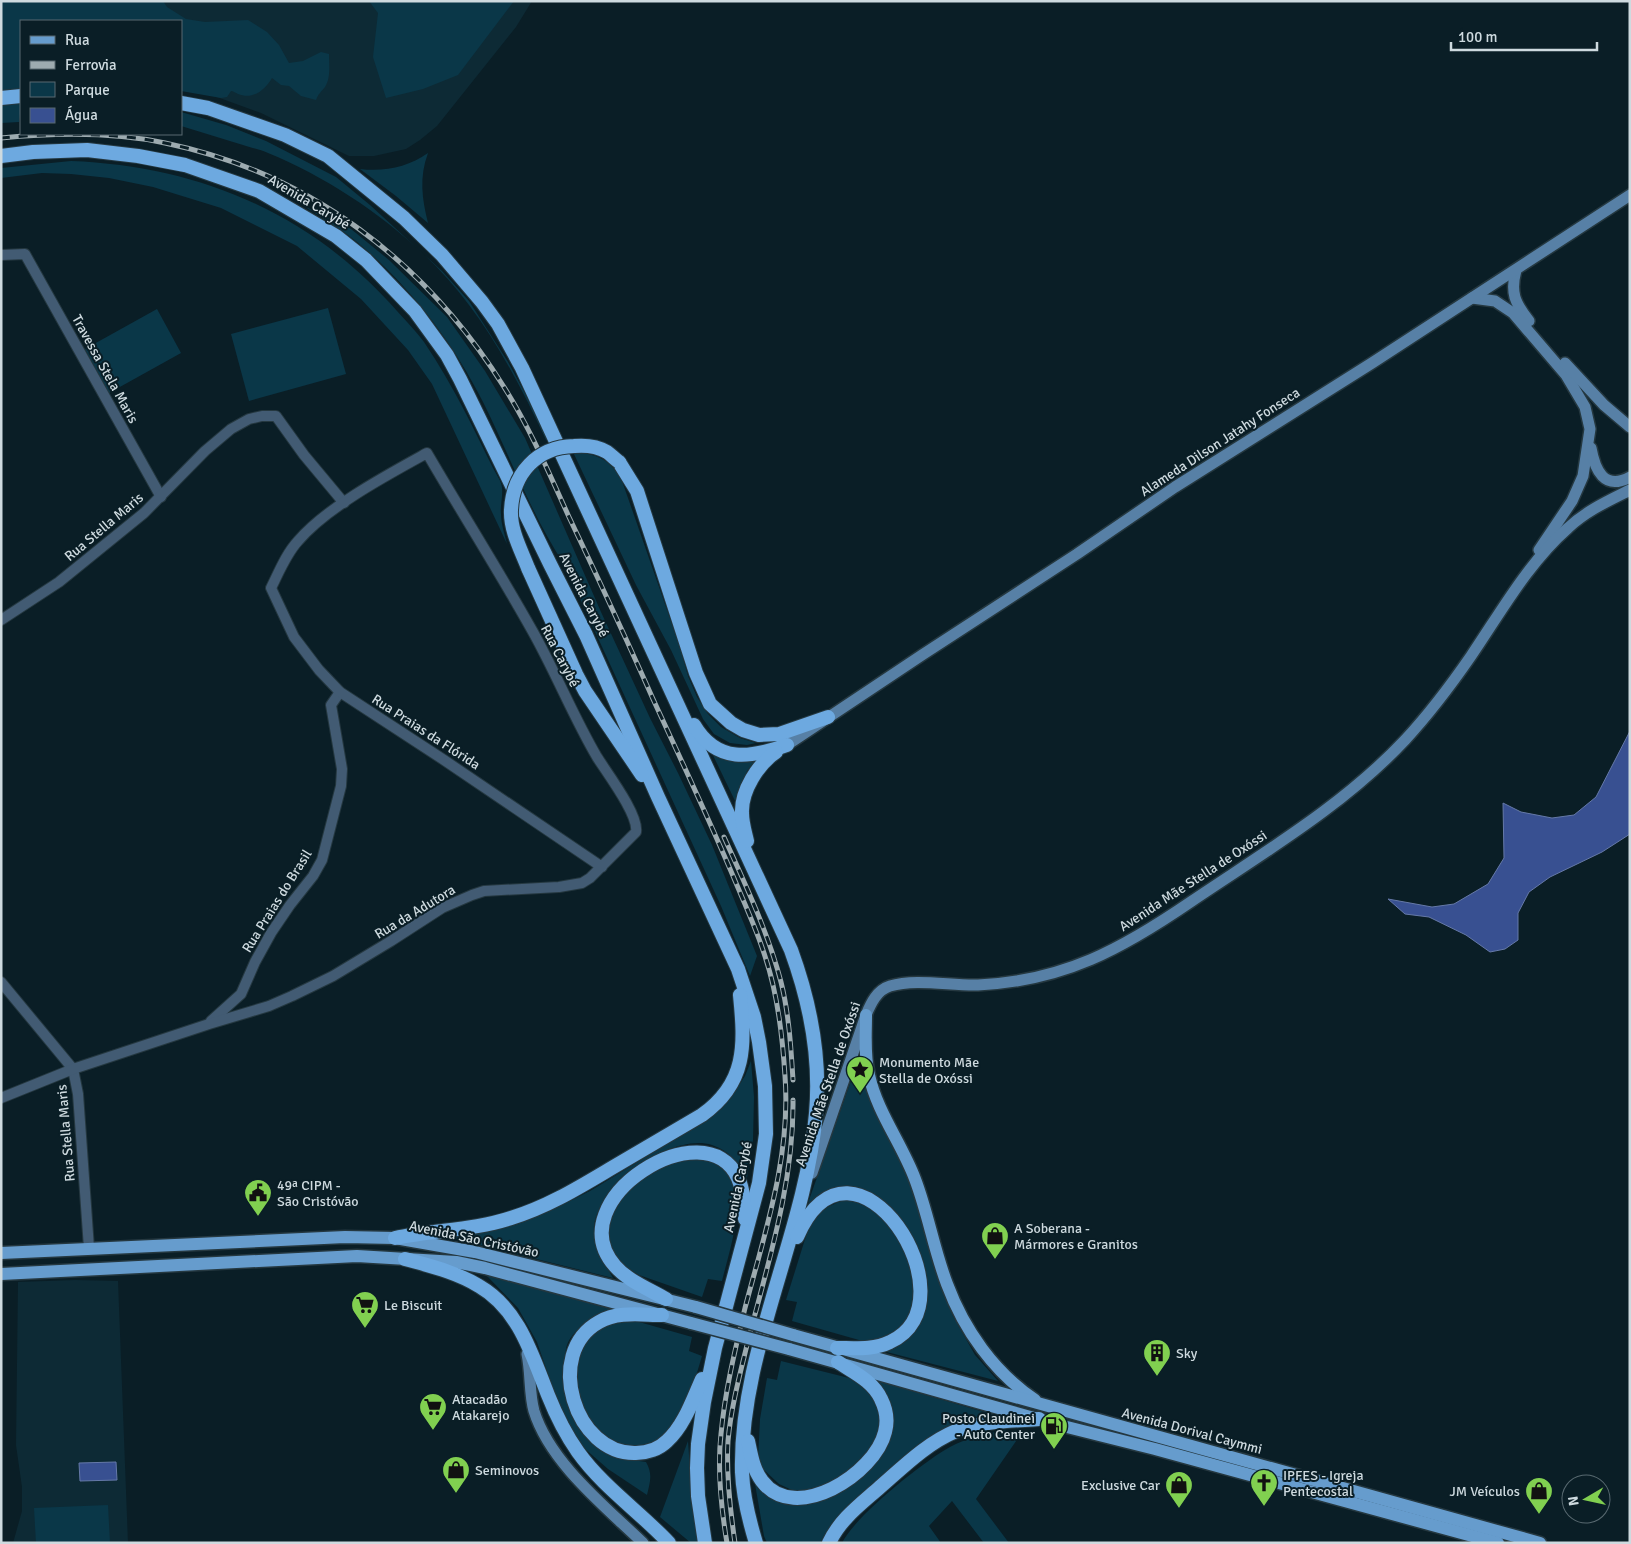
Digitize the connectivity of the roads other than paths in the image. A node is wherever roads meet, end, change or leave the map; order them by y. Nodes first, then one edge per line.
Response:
1 (20, 96) edge
2 (1, 98) edge
3 (182, 103) edge
4 (1, 156) edge
5 (1630, 196) edge
6 (1, 255) edge
7 (1516, 270) junction
8 (1513, 292) junction
9 (1472, 298) junction
10 (1502, 304) junction
11 (1616, 415) junction
12 (1630, 427) edge
13 (1590, 429) junction
14 (1630, 437) edge
15 (1630, 477) edge
16 (1630, 490) edge
17 (161, 497) junction
18 (344, 503) junction
19 (1521, 580) junction
20 (1, 620) edge
21 (642, 627) junction
22 (340, 692) junction
23 (828, 718) joint
24 (787, 739) junction
25 (658, 798) junction
26 (602, 866) junction
27 (766, 894) junction
28 (738, 969) junction
29 (1, 982) edge
30 (866, 1015) junction
31 (209, 1024) junction
32 (73, 1070) junction
33 (1, 1098) edge
34 (793, 1227) junction
35 (745, 1237) junction
36 (395, 1238) junction
37 (89, 1248) junction
38 (1, 1253) edge
39 (405, 1258) junction
40 (1, 1274) edge
41 (779, 1279) junction
42 (666, 1299) junction
43 (662, 1315) junction
44 (793, 1334) joint
45 (524, 1336) junction
46 (715, 1348) junction
47 (838, 1348) junction
48 (789, 1349) joint
49 (838, 1362) junction
50 (1041, 1412) junction
51 (745, 1424) junction
52 (643, 1543) edge
53 (669, 1543) edge
54 (705, 1543) edge
55 (756, 1543) edge
56 (829, 1543) edge
57 (1498, 1543) edge
58 (1540, 1543) edge

1 - 2 highway
3 - 21 highway
4 - 25 highway, Avenida Carybé
5 - 7 main road, Alameda Dilson Jatahy Fonseca
6 - 17 street, Travessa Stela Maris
7 - 8 main road
7 - 9 main road, Alameda Dilson Jatahy Fonseca
8 - 10 main road
8 - 11 main road
9 - 10 main road
9 - 23 main road, Alameda Dilson Jatahy Fonseca
10 - 13 main road
11 - 12 main road
11 - 14 main road
13 - 15 main road
13 - 19 main road
16 - 19 main road, Avenida Mãe Stella de Oxóssi
17 - 18 street, Rua Stella Maris
17 - 20 street, Rua Stella Maris
18 - 22 street, Rua Praias da Flórida
18 - 26 street, Rua Carybé
19 - 30 main road, Avenida Mãe Stella de Oxóssi
21 - 24 highway
21 - 27 highway
22 - 26 street, Rua Praias da Flórida
22 - 31 street, Rua Praias do Brasil
23 - 24 highway
24 - 25 highway, bridge
24 - 27 highway
25 - 28 highway, Avenida Carybé
26 - 31 street, Rua da Adutora
27 - 34 highway
28 - 35 highway, Avenida Carybé
28 - 36 highway
29 - 32 street, Rua Stella Maris
30 - 34 main road, Avenida Mãe Stella de Oxóssi
30 - 50 main road
31 - 32 street, Rua da Adutora
32 - 33 street, Rua da Adutora
32 - 37 street, Rua Stella Maris
34 - 41 highway
35 - 42 highway
35 - 46 highway, Avenida Carybé
36 - 37 main road, Avenida São Cristóvão
36 - 42 main road, Avenida São Cristóvão
37 - 38 main road, Avenida São Cristóvão
39 - 40 main road, Avenida São Cristóvão
39 - 43 main road, Avenida São Cristóvão
39 - 45 highway
41 - 47 highway
41 - 51 highway
42 - 44 main road, Avenida São Cristóvão, bridge
43 - 46 highway
43 - 48 main road, Avenida São Cristóvão, bridge
44 - 47 main road, Avenida Dorival Caymmi
45 - 52 main road
45 - 53 highway
46 - 54 highway
47 - 50 main road, Avenida Dorival Caymmi
48 - 49 main road, Avenida Dorival Caymmi
49 - 50 main road, Avenida Dorival Caymmi
49 - 51 highway
50 - 56 highway
50 - 57 main road, Avenida Dorival Caymmi
50 - 58 main road, Avenida Dorival Caymmi
51 - 55 highway

